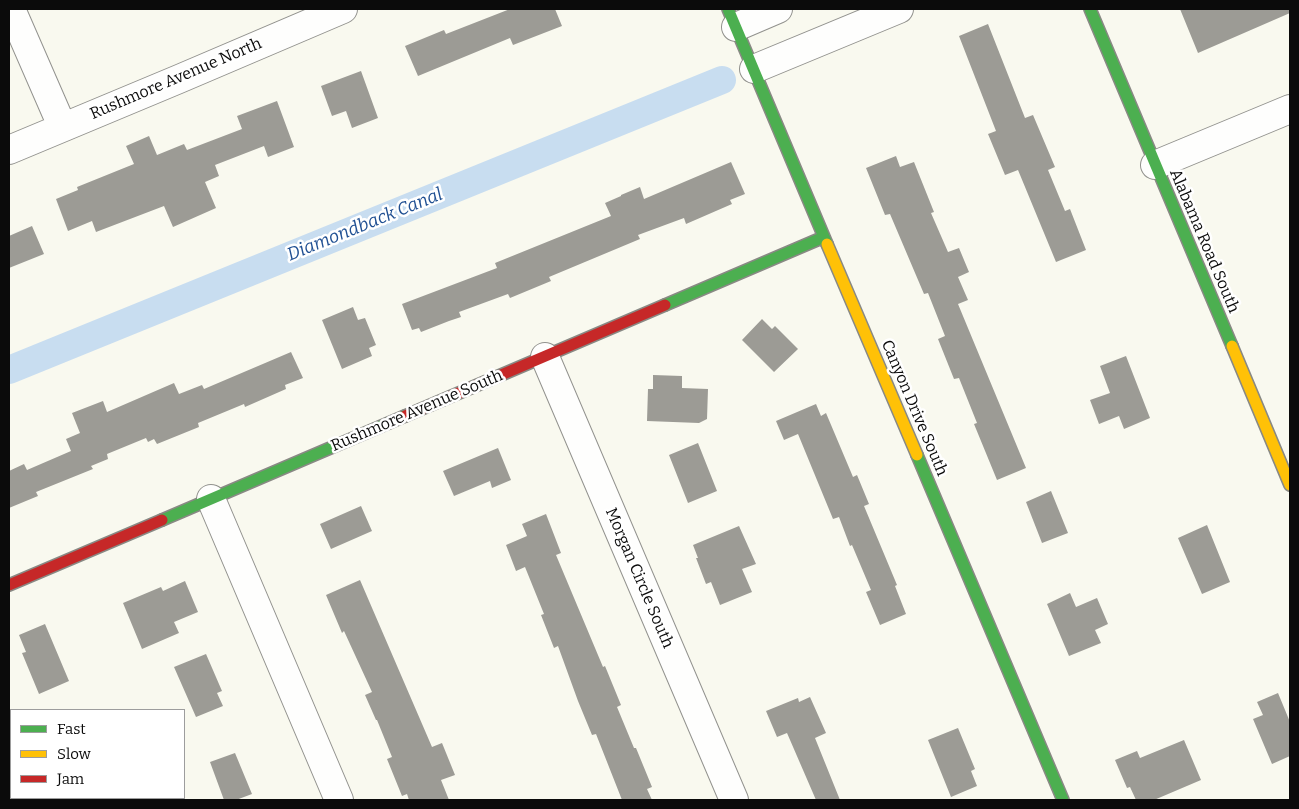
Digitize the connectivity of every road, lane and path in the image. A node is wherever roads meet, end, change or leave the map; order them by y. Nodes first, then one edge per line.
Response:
1 (11, 9) edge
2 (343, 9) edge
3 (778, 9) edge
4 (899, 9) edge
5 (1090, 9) edge
6 (732, 18) edge
7 (754, 69) junction
8 (1290, 108) edge
9 (62, 126) junction
10 (9, 150) edge
11 (1154, 166) junction
12 (824, 237) junction
13 (545, 357) junction
14 (1290, 485) edge
15 (211, 499) junction
16 (9, 585) edge
17 (338, 800) edge
18 (734, 800) edge
19 (1063, 800) edge

1 - 9 street
2 - 9 street, Rushmore Avenue North
3 - 6 street
4 - 7 street
5 - 11 street, Alabama Road South
6 - 7 street, Canyon Drive South
7 - 12 street, Canyon Drive South
8 - 11 street
9 - 10 street, Rushmore Avenue North
11 - 14 street, Alabama Road South
12 - 13 street, Rushmore Avenue South
12 - 19 street, Canyon Drive South
13 - 15 street, Rushmore Avenue South
13 - 18 street, Morgan Circle South
15 - 16 street, Rushmore Avenue South
15 - 17 street

